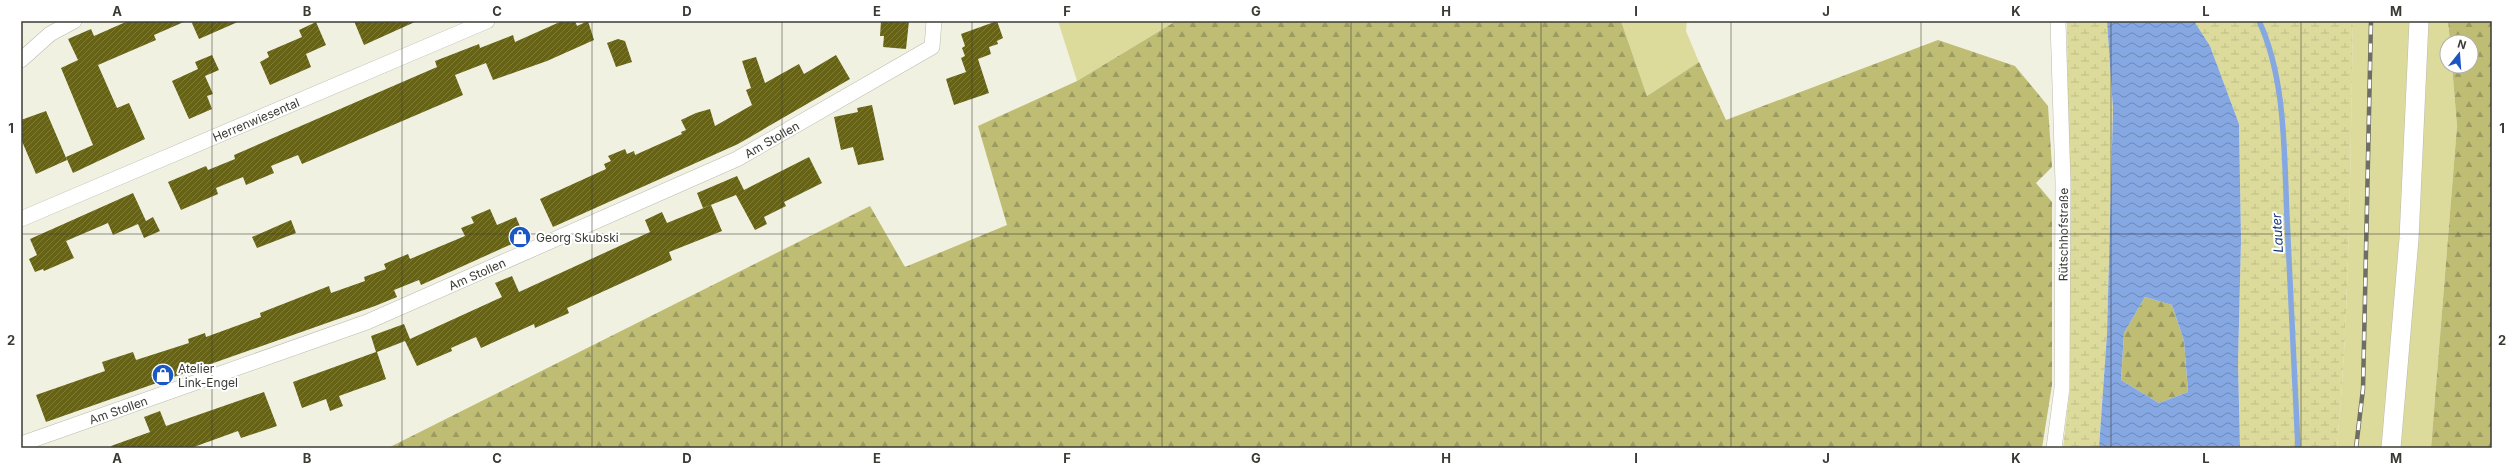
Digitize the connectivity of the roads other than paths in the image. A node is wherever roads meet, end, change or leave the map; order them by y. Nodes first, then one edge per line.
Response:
1 (74, 21) edge
2 (487, 21) edge
3 (934, 21) edge
4 (2058, 21) edge
5 (2419, 21) edge
6 (21, 60) edge
7 (22, 216) edge
8 (21, 444) edge
9 (2054, 448) edge
10 (2390, 448) edge

1 - 6 street
2 - 7 street, Herrenwiesental
3 - 8 street, Am Stollen
4 - 9 street, Rütschhofstraße
5 - 10 street

